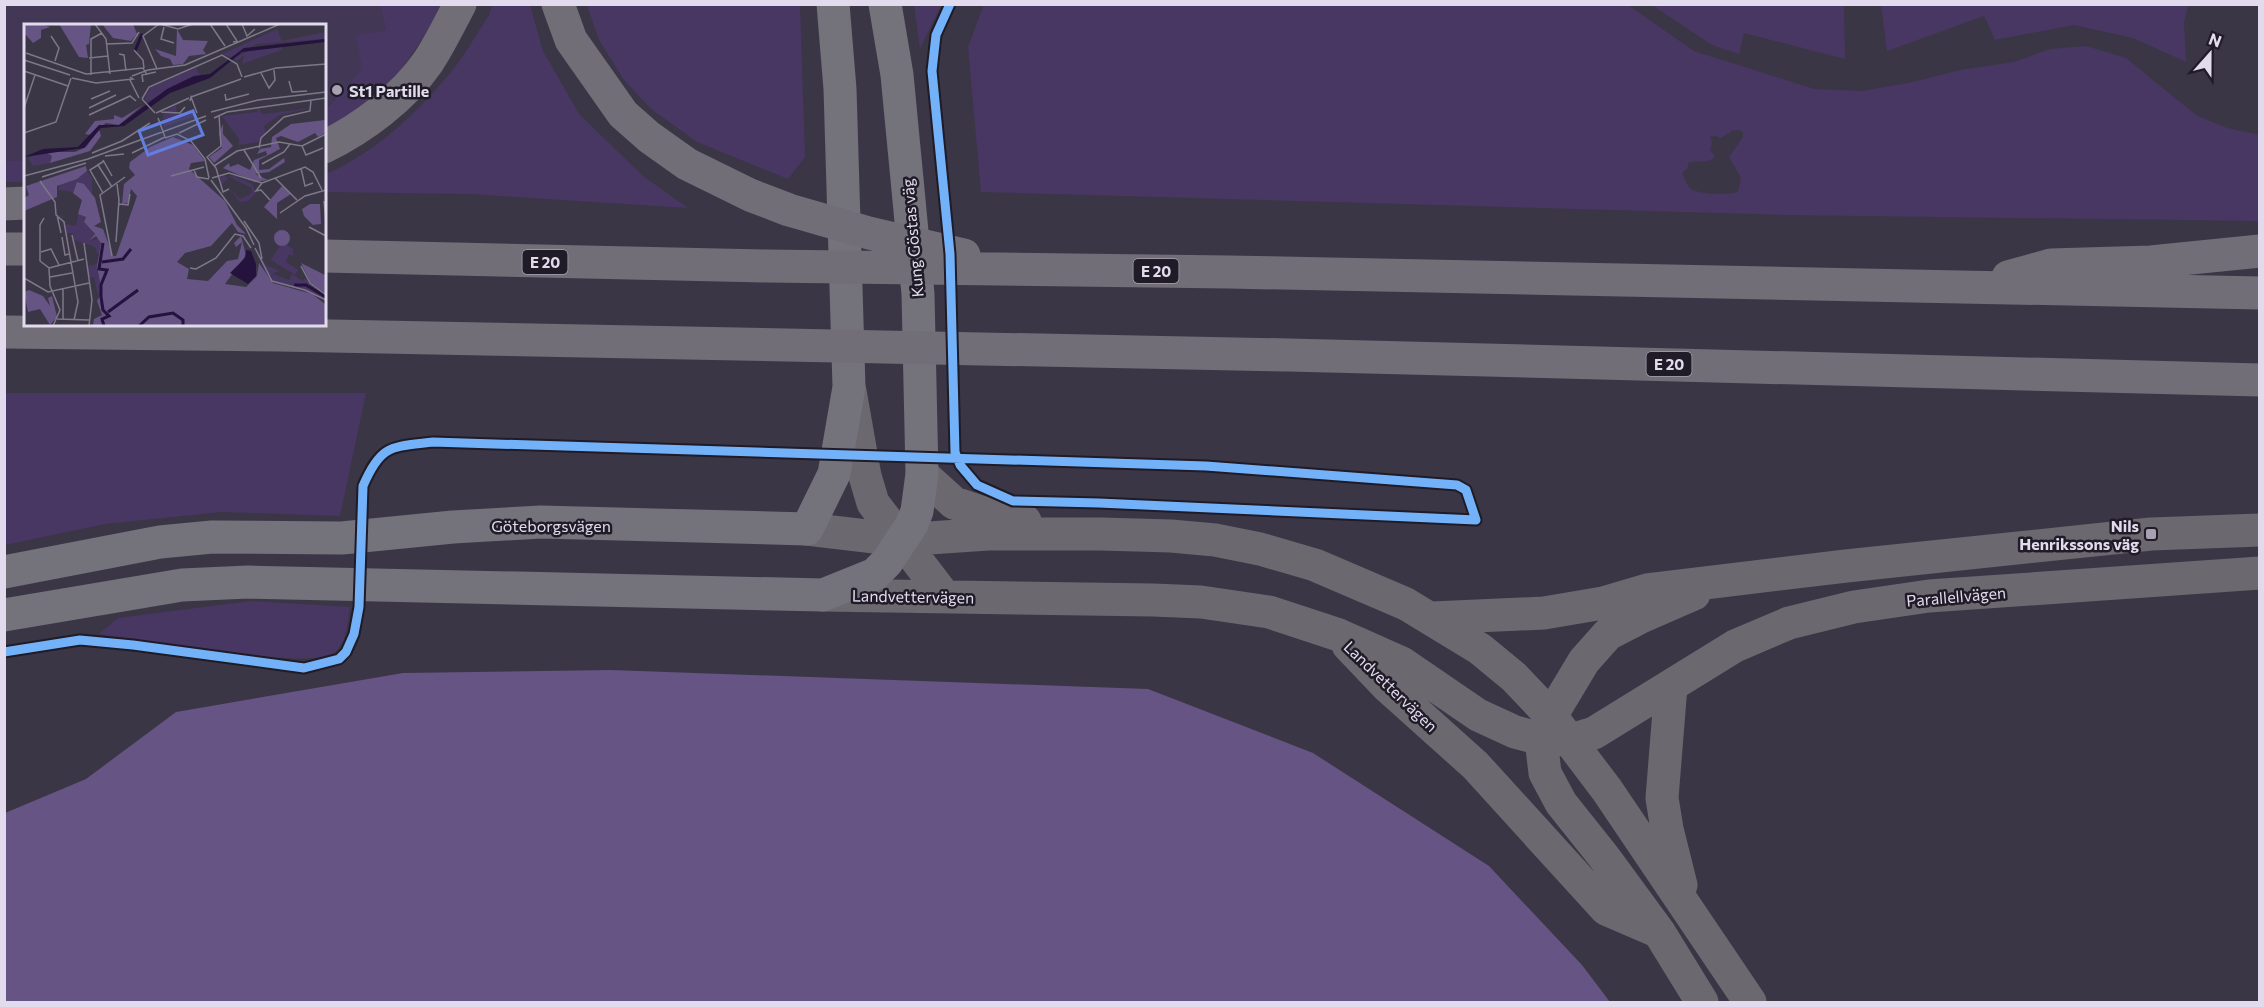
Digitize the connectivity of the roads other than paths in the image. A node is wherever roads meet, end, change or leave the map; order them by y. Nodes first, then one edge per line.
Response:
1 (460, 4) edge
2 (558, 4) edge
3 (833, 4) edge
4 (885, 4) edge
5 (326, 146) edge
6 (24, 203) edge
7 (4, 204) edge
8 (4, 249) edge
9 (24, 249) edge
10 (2259, 251) edge
11 (326, 256) edge
12 (1084, 269) junction
13 (1970, 287) junction
14 (2259, 293) edge
15 (4, 332) edge
16 (2259, 380) edge
17 (922, 474) junction
18 (850, 475) junction
19 (807, 529) junction
20 (2259, 530) edge
21 (1101, 534) junction
22 (900, 540) junction
23 (4, 572) edge
24 (2259, 573) edge
25 (1723, 581) junction
26 (823, 595) junction
27 (945, 597) junction
28 (4, 615) edge
29 (1432, 618) junction
30 (1339, 635) junction
31 (1671, 686) junction
32 (1554, 732) junction
33 (1687, 907) junction
34 (1659, 932) junction
35 (1702, 1002) edge
36 (1750, 1002) edge

1 - 5 highway
2 - 12 highway
3 - 18 main road
4 - 17 main road, Kung Göstas väg
6 - 7 highway
8 - 9 highway
10 - 13 highway
11 - 12 highway, E 20
12 - 13 highway, E 20
13 - 14 highway, E 20
15 - 16 highway, E 20
17 - 21 street
17 - 22 main road, Kung Göstas väg
18 - 19 main road
18 - 22 street
19 - 22 street, Göteborgsvägen
19 - 23 main road, Göteborgsvägen
20 - 25 street
21 - 22 street, Göteborgsvägen
21 - 29 street
22 - 26 main road, Kung Göstas väg
22 - 27 street
24 - 31 street, Parallellvägen
25 - 29 street
25 - 32 street
26 - 27 street, Landvettervägen
26 - 28 main road
27 - 30 street, Landvettervägen
29 - 32 street
30 - 32 street
30 - 34 street, Landvettervägen
31 - 32 street, Parallellvägen
31 - 33 street
32 - 33 street
32 - 34 street
33 - 36 street
34 - 35 street

